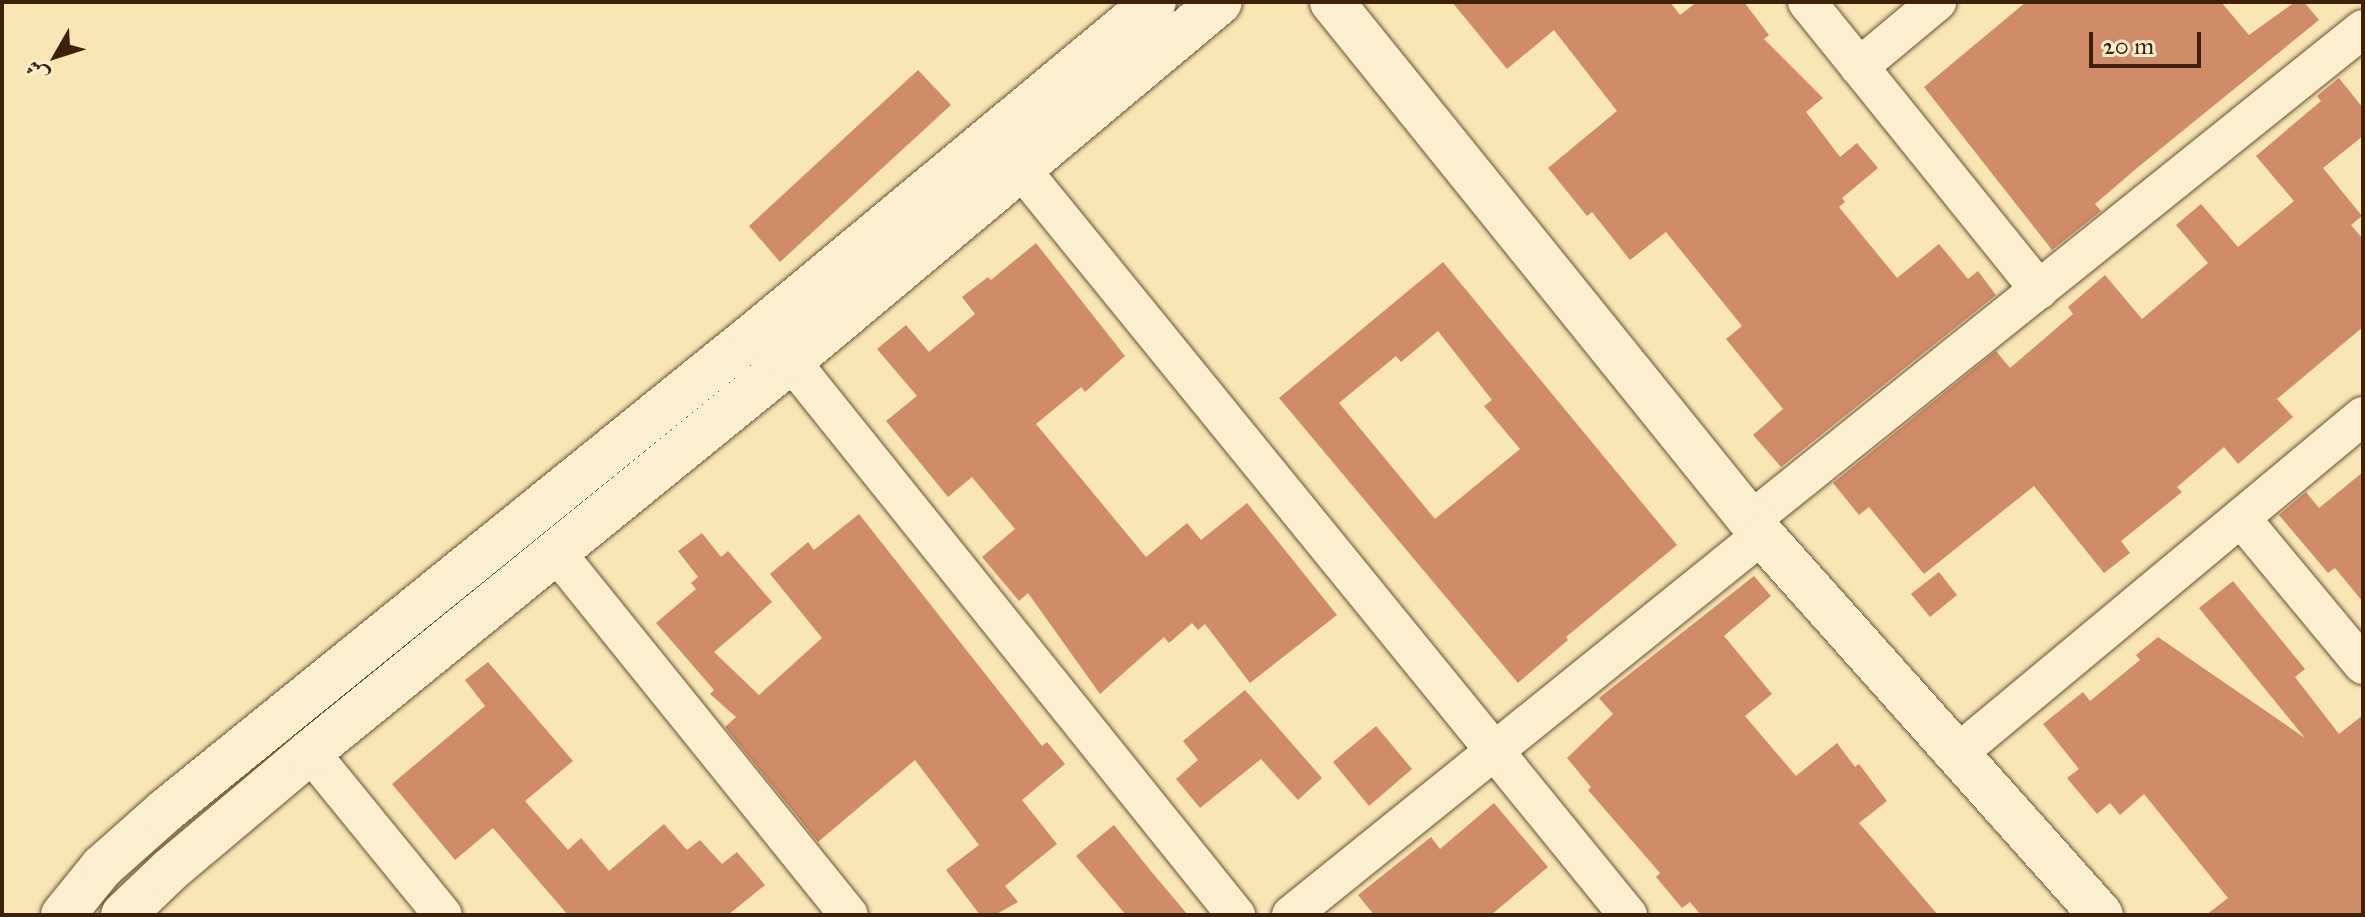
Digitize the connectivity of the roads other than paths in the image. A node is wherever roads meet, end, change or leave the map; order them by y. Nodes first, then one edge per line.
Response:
1 (1154, 2) edge
2 (1220, 2) edge
3 (1332, 2) edge
4 (1807, 2) edge
5 (1937, 2) edge
6 (2363, 29) edge
7 (1859, 67) junction
8 (1021, 169) junction
9 (2039, 290) junction
10 (791, 361) junction
11 (2363, 416) edge
12 (2241, 518) junction
13 (1756, 528) junction
14 (556, 552) junction
15 (2363, 665) edge
16 (1494, 750) junction
17 (310, 752) junction
18 (1958, 753) junction
19 (63, 915) edge
20 (123, 915) edge
21 (443, 915) edge
22 (849, 915) edge
23 (1236, 915) edge
24 (1291, 915) edge
25 (1628, 915) edge
26 (2101, 915) edge

1 - 19 main road
2 - 8 main road
3 - 13 main road
4 - 7 street
5 - 7 street
6 - 9 street
7 - 9 street
8 - 10 main road
8 - 16 street
9 - 13 street
10 - 14 main road
10 - 23 street
11 - 12 street
12 - 15 street
12 - 18 street
13 - 16 street
13 - 18 main road
14 - 17 main road
14 - 22 street
16 - 24 street
16 - 25 street
17 - 20 main road
17 - 21 street
18 - 26 main road

